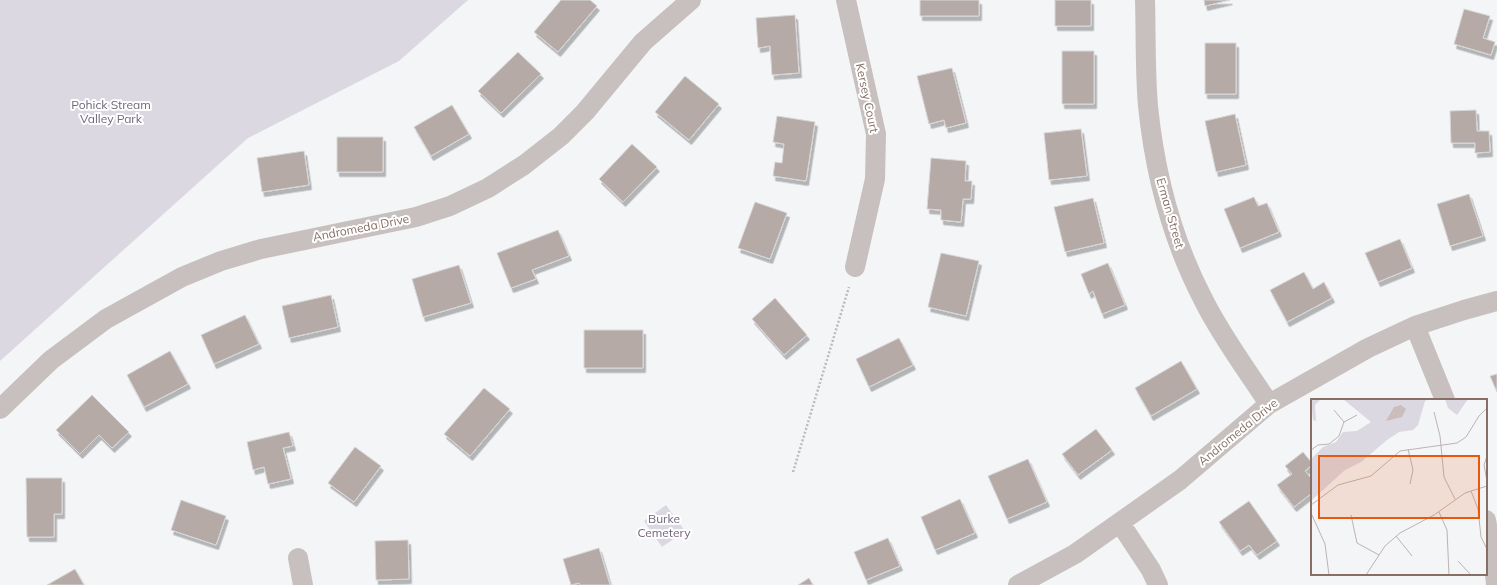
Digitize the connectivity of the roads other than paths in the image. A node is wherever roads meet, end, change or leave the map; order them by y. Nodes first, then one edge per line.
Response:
1 (691, 0) edge
2 (846, 0) edge
3 (1145, 0) edge
4 (855, 267) road end
5 (1497, 301) edge
6 (1415, 326) junction
7 (1446, 399) edge
8 (1269, 404) junction
9 (0, 409) edge
10 (1120, 523) junction
11 (1487, 525) edge
12 (298, 558) dead end
13 (303, 585) edge
14 (1018, 585) edge
15 (1158, 585) edge
16 (1496, 585) edge

1 - 9 street, Andromeda Drive
2 - 4 street, Kersey Court
3 - 8 street, Erman Street
5 - 6 street, Andromeda Drive
6 - 7 street
6 - 8 street, Andromeda Drive
8 - 10 street, Andromeda Drive
10 - 14 street, Andromeda Drive
10 - 15 street
11 - 16 street
12 - 13 street

